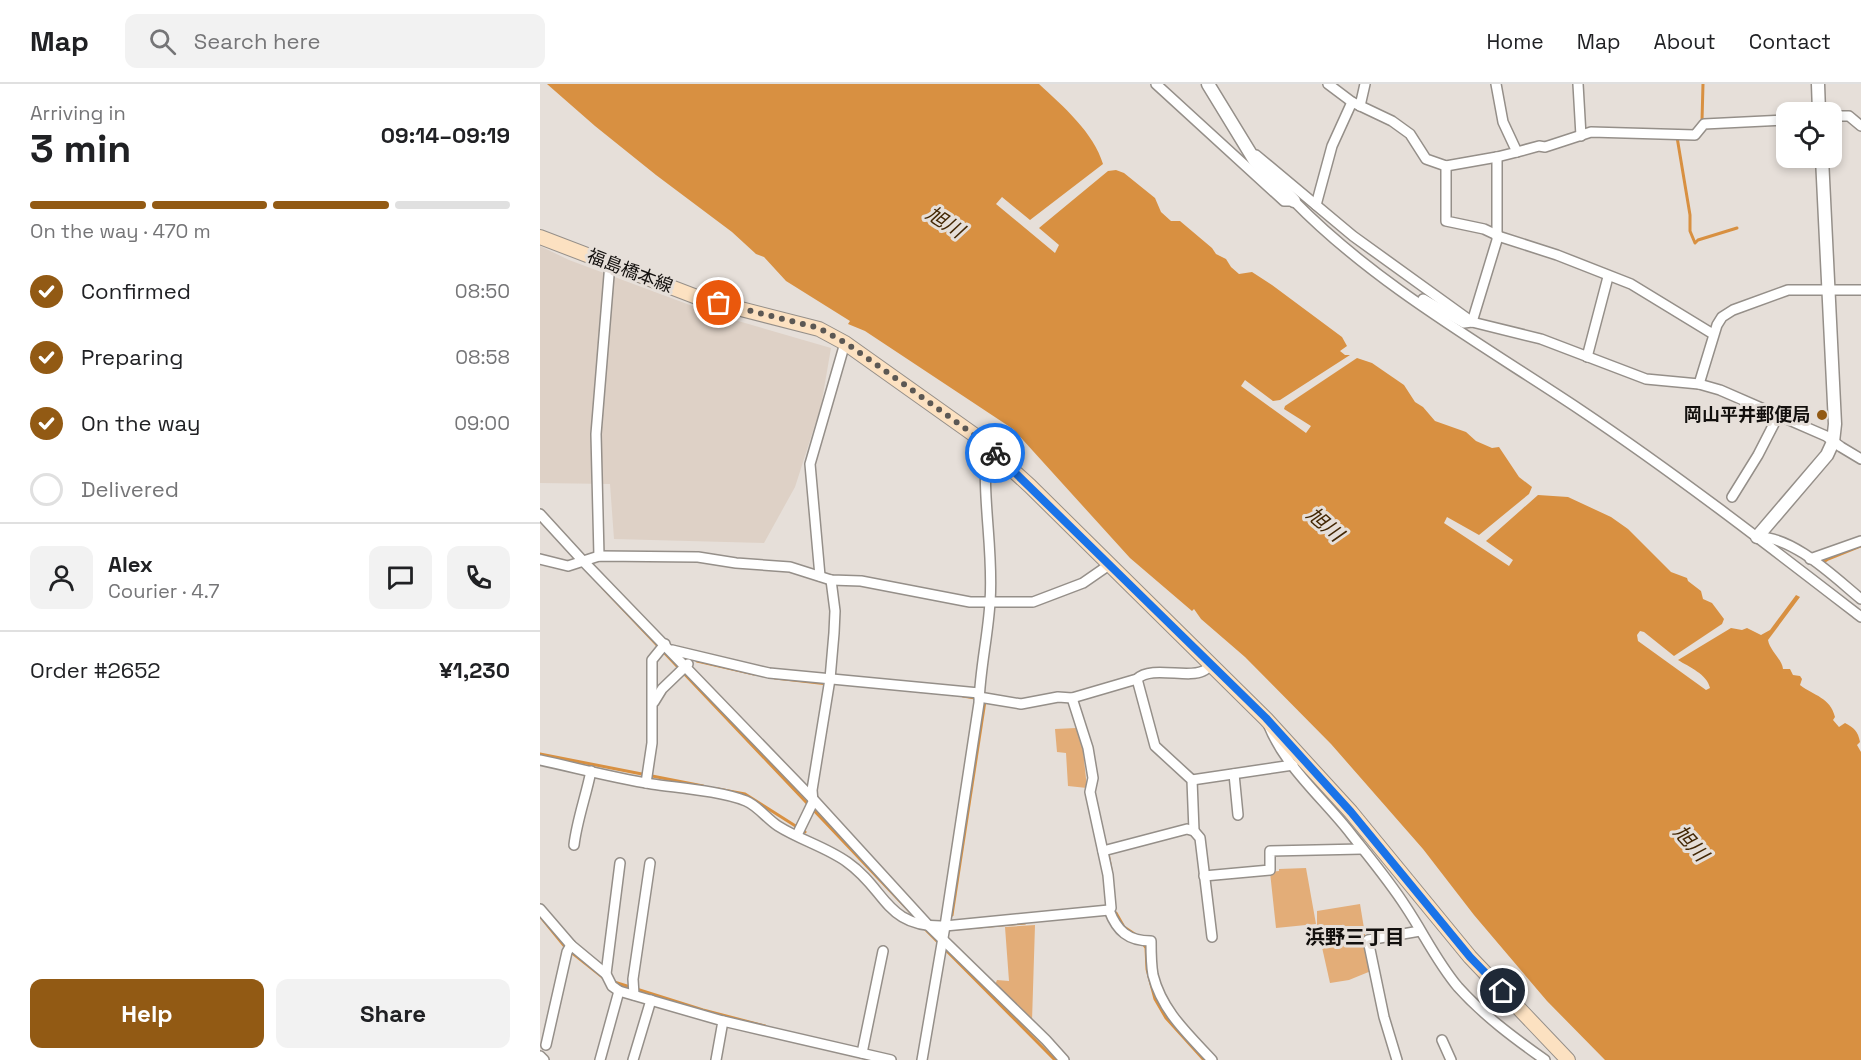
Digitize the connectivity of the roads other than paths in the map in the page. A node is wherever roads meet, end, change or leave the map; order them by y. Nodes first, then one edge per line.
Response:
1 (1156, 84) edge
2 (1208, 84) edge
3 (1328, 84) edge
4 (1365, 84) edge
5 (1496, 84) edge
6 (1578, 84) edge
7 (1818, 84) edge
8 (1819, 102) edge
9 (1356, 104) junction
10 (1842, 116) edge
11 (1776, 121) edge
12 (1861, 126) edge
13 (1581, 136) junction
14 (1247, 148) junction
15 (1518, 152) junction
16 (1497, 158) junction
17 (1446, 166) junction
18 (1822, 168) edge
19 (1294, 201) junction
20 (1316, 205) junction
21 (1497, 234) junction
22 (540, 237) edge
23 (610, 263) junction
24 (1608, 277) junction
25 (1399, 289) junction
26 (1828, 290) junction
27 (1861, 290) edge
28 (1472, 322) junction
29 (1713, 334) junction
30 (846, 343) junction
31 (1587, 357) junction
32 (1700, 384) junction
33 (1779, 414) junction
34 (1833, 442) junction
35 (987, 445) junction
36 (1861, 459) edge
37 (1732, 497) dead end
38 (540, 514) edge
39 (1757, 537) junction
40 (1861, 541) edge
41 (599, 556) junction
42 (540, 559) edge
43 (1810, 559) junction
44 (578, 563) junction
45 (1109, 565) junction
46 (820, 576) junction
47 (831, 580) junction
48 (1861, 599) edge
49 (990, 602) junction
50 (1861, 617) edge
51 (664, 648) junction
52 (696, 656) junction
53 (1211, 665) junction
54 (682, 669) junction
55 (1137, 679) junction
56 (830, 682) junction
57 (979, 695) junction
58 (1072, 698) junction
59 (653, 705) junction
60 (1266, 718) junction
61 (540, 760) edge
62 (1293, 765) junction
63 (591, 771) junction
64 (1234, 774) junction
65 (646, 779) junction
66 (1192, 780) junction
67 (811, 804) junction
68 (1238, 815) dead end
69 (1194, 831) junction
70 (798, 832) junction
71 (574, 845) dead end
72 (1362, 849) junction
73 (1105, 851) junction
74 (620, 863) dead end
75 (650, 864) dead end
76 (1204, 876) junction
77 (540, 909) edge
78 (1110, 912) junction
79 (927, 925) junction
80 (945, 926) junction
81 (1420, 931) junction
82 (1212, 937) dead end
83 (943, 939) junction
84 (569, 948) junction
85 (884, 951) dead end
86 (622, 988) junction
87 (651, 1000) junction
88 (723, 1021) junction
89 (1443, 1040) dead end
90 (546, 1045) dead end
91 (862, 1053) junction
92 (540, 1056) edge
93 (544, 1060) edge
94 (600, 1060) edge
95 (633, 1060) edge
96 (716, 1060) edge
97 (891, 1060) edge
98 (922, 1060) edge
99 (1064, 1060) edge
100 (1212, 1060) edge
101 (1397, 1060) edge
102 (1451, 1060) edge
103 (1545, 1060) edge
104 (1568, 1060) edge

1 - 19 street
2 - 14 street
3 - 9 street
4 - 9 street
5 - 15 street
6 - 13 street
7 - 8 street
9 - 17 street
9 - 20 street
10 - 12 street
11 - 13 street
13 - 15 street
14 - 19 street
14 - 20 street
15 - 16 street
16 - 17 street
16 - 21 street
17 - 21 street
18 - 26 street
19 - 25 street
20 - 28 street
21 - 24 street
21 - 28 street
22 - 23 main road, 福島橋本線
23 - 30 main road, 福島橋本線
23 - 41 street
24 - 29 street
24 - 31 street
25 - 28 street
25 - 39 street
26 - 27 street
26 - 29 street
26 - 34 street
28 - 31 street
29 - 32 street
30 - 35 main road, 福島橋本線
30 - 46 street
31 - 32 street
32 - 33 street
33 - 34 street
33 - 37 street
34 - 36 street
34 - 39 street
35 - 45 main road, 福島橋本線
35 - 49 street
38 - 44 street
39 - 43 street
39 - 50 street
40 - 43 street
41 - 44 street
41 - 46 street
42 - 44 street
43 - 48 street
44 - 51 street
45 - 49 street
45 - 53 main road, 福島橋本線
46 - 47 street
47 - 49 street
47 - 56 street
49 - 57 street
51 - 52 street
51 - 54 street
51 - 59 street
52 - 54 street
52 - 56 street
53 - 55 street
53 - 60 main road, 福島橋本線
54 - 59 street
54 - 67 street
55 - 58 street
55 - 66 street
56 - 57 street
56 - 67 street
57 - 58 street
57 - 80 street
58 - 73 street
59 - 65 street
60 - 62 street
60 - 104 main road, 福島橋本線
61 - 63 street
62 - 64 street
62 - 72 street
63 - 65 street
63 - 71 street
64 - 66 street
64 - 68 street
65 - 70 street
66 - 69 street
67 - 70 street
67 - 79 street
69 - 73 street
69 - 76 street
70 - 79 street
72 - 76 street
72 - 81 street
73 - 78 street
74 - 86 street
75 - 86 street
76 - 82 street
77 - 84 street
78 - 80 street
78 - 100 street
79 - 80 street
79 - 83 street
80 - 83 street
81 - 101 street
81 - 103 street
83 - 98 street
83 - 99 street
84 - 86 street
84 - 90 street
85 - 91 street
86 - 87 street
86 - 94 street
87 - 88 street
87 - 95 street
88 - 91 street
88 - 96 street
89 - 102 street
91 - 97 street
92 - 93 street

